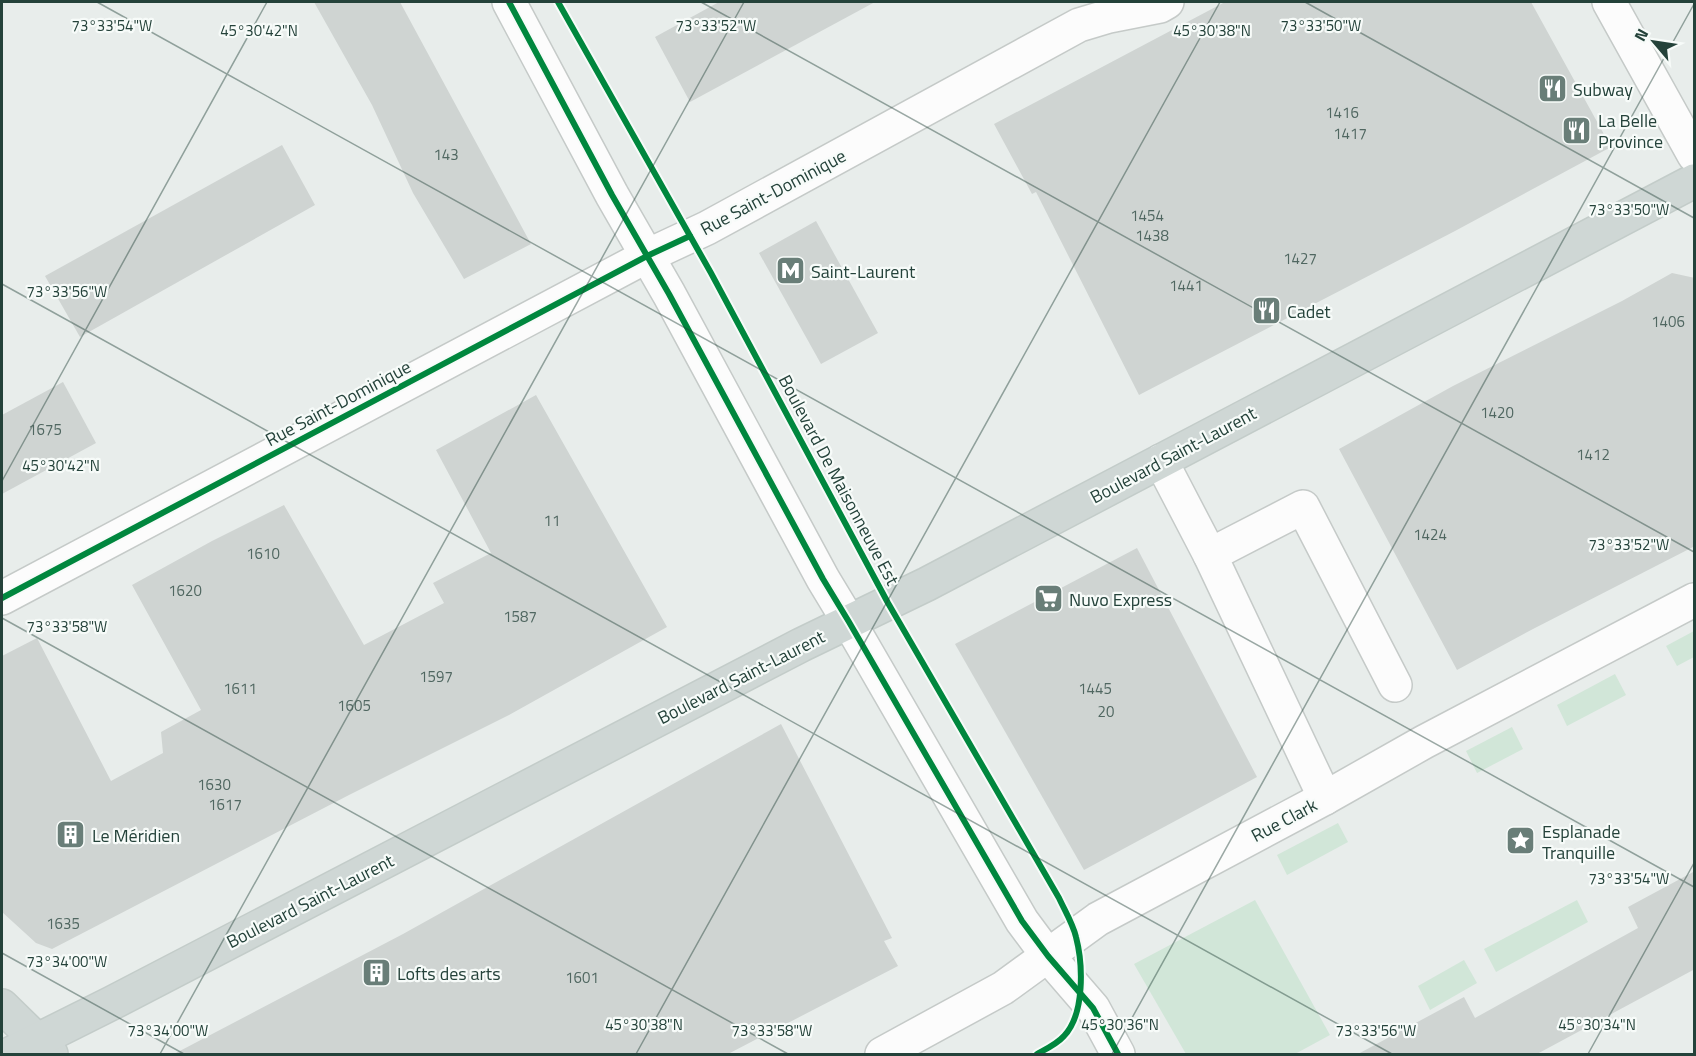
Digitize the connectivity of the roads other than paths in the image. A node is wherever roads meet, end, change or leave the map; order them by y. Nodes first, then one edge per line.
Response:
1 (509, 2) edge
2 (1167, 2) edge
3 (1609, 2) edge
4 (1107, 9) edge
5 (1695, 155) edge
6 (1695, 181) edge
7 (647, 256) junction
8 (1161, 461) junction
9 (1210, 555) junction
10 (2, 598) edge
11 (1695, 600) edge
12 (849, 622) junction
13 (1395, 685) dead end
14 (1325, 798) junction
15 (1048, 956) junction
16 (2, 1006) edge
17 (33, 1050) edge
18 (882, 1054) edge
19 (1118, 1054) edge

1 - 7 street
2 - 4 street, Rue Saint-Dominique
3 - 5 street
4 - 7 street, Rue Saint-Dominique
6 - 8 main road, Boulevard Saint-Laurent
7 - 10 street, Rue Saint-Dominique
7 - 12 street
8 - 9 street
8 - 12 main road, Boulevard Saint-Laurent
9 - 13 street
9 - 14 street
11 - 14 street, Rue Clark
12 - 15 street
12 - 17 main road, Boulevard Saint-Laurent
14 - 15 street, Rue Clark
15 - 18 street, Rue Clark
15 - 19 street
16 - 17 main road

